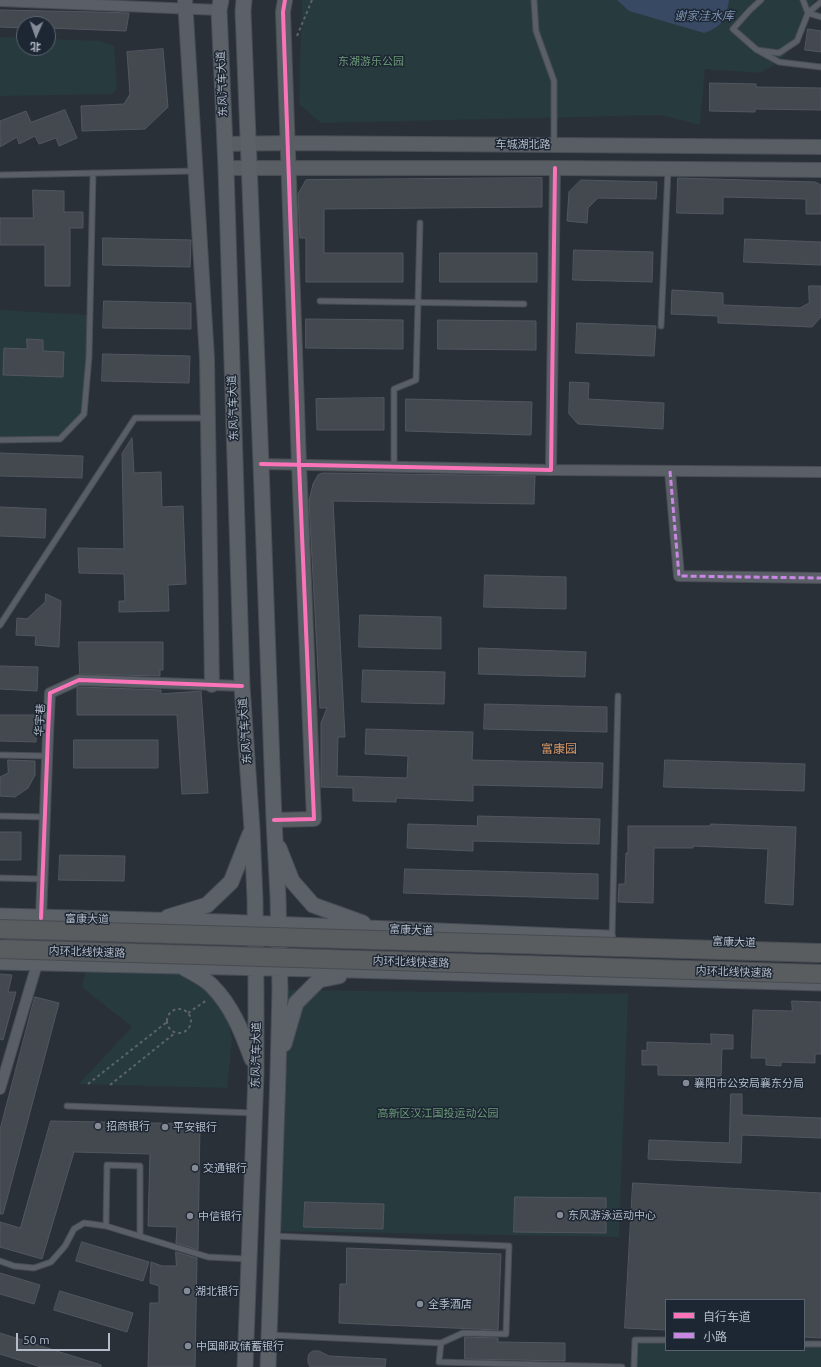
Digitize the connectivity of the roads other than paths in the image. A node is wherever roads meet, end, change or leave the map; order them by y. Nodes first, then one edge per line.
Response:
1 (244, 0) edge
2 (285, 0) edge
3 (534, 0) edge
4 (761, 0) edge
5 (803, 0) edge
6 (0, 1) edge
7 (821, 2) edge
8 (185, 4) edge
9 (220, 5) edge
10 (808, 13) junction
11 (821, 17) edge
12 (757, 50) junction
13 (821, 67) edge
14 (248, 143) junction
15 (288, 143) junction
16 (225, 144) junction
17 (554, 144) junction
18 (821, 147) edge
19 (226, 168) junction
20 (248, 168) junction
21 (288, 168) junction
22 (554, 168) junction
23 (668, 168) junction
24 (821, 170) edge
25 (195, 171) junction
26 (93, 173) junction
27 (0, 175) edge
28 (420, 223) dead end
29 (320, 301) dead end
30 (418, 303) junction
31 (524, 304) dead end
32 (661, 326) dead end
33 (208, 418) junction
34 (0, 440) edge
35 (261, 464) junction
36 (299, 464) junction
37 (394, 466) junction
38 (551, 470) junction
39 (670, 471) junction
40 (821, 472) edge
41 (821, 578) edge
42 (0, 625) edge
43 (212, 685) junction
44 (242, 686) junction
45 (618, 696) dead end
46 (0, 754) edge
47 (47, 756) junction
48 (0, 816) edge
49 (45, 817) junction
50 (274, 820) junction
51 (252, 829) junction
52 (274, 836) junction
53 (0, 878) edge
54 (42, 879) junction
55 (0, 916) edge
56 (41, 918) junction
57 (156, 920) junction
58 (255, 923) junction
59 (278, 924) junction
60 (0, 929) edge
61 (379, 929) junction
62 (612, 938) junction
63 (821, 944) edge
64 (0, 950) edge
65 (821, 953) edge
66 (0, 962) edge
67 (37, 964) junction
68 (182, 967) junction
69 (256, 968) junction
70 (279, 969) junction
71 (365, 971) junction
72 (821, 974) edge
73 (821, 983) edge
74 (278, 1062) junction
75 (256, 1069) junction
76 (0, 1089) edge
77 (67, 1106) dead end
78 (255, 1113) junction
79 (106, 1226) junction
80 (140, 1236) junction
81 (272, 1236) junction
82 (249, 1259) junction
83 (0, 1261) edge
84 (269, 1335) junction
85 (665, 1340) edge
86 (441, 1343) junction
87 (805, 1344) edge
88 (821, 1344) edge
89 (245, 1367) edge
90 (268, 1367) edge
91 (622, 1367) edge
92 (634, 1367) edge

1 - 14 main road, 东风汽车大道
2 - 15 street
3 - 17 lane
4 - 12 lane
5 - 10 lane
6 - 8 street
7 - 10 lane
8 - 9 street
8 - 25 street
9 - 16 main road, 东风汽车大道
10 - 11 lane
10 - 12 lane
12 - 13 lane
14 - 15 street, 车城湖北路
14 - 16 street, 车城湖北路
14 - 20 main road, 东风汽车大道
15 - 17 street, 车城湖北路
15 - 21 street
16 - 19 main road, 东风汽车大道
17 - 18 street, 车城湖北路
19 - 20 street
19 - 44 main road, 东风汽车大道
20 - 21 street
20 - 35 main road, 东风汽车大道
21 - 22 street
21 - 36 street
22 - 23 street
22 - 38 street
23 - 24 street
23 - 32 lane
25 - 26 lane
25 - 33 street
26 - 27 lane
26 - 34 lane
28 - 30 lane
29 - 30 lane
30 - 31 lane
30 - 37 lane
33 - 42 lane
33 - 43 street
35 - 36 street
35 - 50 main road, 东风汽车大道
36 - 37 street
36 - 50 street
37 - 38 street
38 - 39 street
39 - 40 street
39 - 41 street
43 - 44 street, 华宇巷
43 - 47 street, 华宇巷
44 - 51 main road, 东风汽车大道
45 - 62 lane
46 - 47 lane
47 - 49 street, 华宇巷
48 - 49 lane
49 - 54 street, 华宇巷
50 - 52 main road, 东风汽车大道
51 - 57 main road
51 - 58 main road, 东风汽车大道
52 - 59 main road, 东风汽车大道
52 - 61 main road
53 - 54 lane
54 - 56 street, 华宇巷
55 - 56 main road, 富康大道
56 - 57 main road, 富康大道
57 - 58 main road, 富康大道
58 - 59 main road, 富康大道
58 - 69 main road, 东风汽车大道
59 - 61 main road, 富康大道
59 - 70 main road, 东风汽车大道
60 - 65 highway, 内环北线快速路, bridge
61 - 62 main road, 富康大道
62 - 63 main road, 富康大道
64 - 72 highway, 内环北线快速路, bridge
66 - 67 main road
67 - 68 main road
67 - 76 street
68 - 69 main road
68 - 75 main road
69 - 70 main road
69 - 75 main road, 东风汽车大道
70 - 71 main road
70 - 74 main road, 东风汽车大道
71 - 73 main road
71 - 74 main road
74 - 81 main road, 东风汽车大道
75 - 78 main road, 东风汽车大道
77 - 78 lane
78 - 82 main road, 东风汽车大道
79 - 80 lane
79 - 80 lane
79 - 83 lane
80 - 82 lane
81 - 84 main road, 东风汽车大道
81 - 86 lane
82 - 89 main road, 东风汽车大道
84 - 86 lane
84 - 90 main road, 东风汽车大道
85 - 92 lane
86 - 91 lane
87 - 88 lane

